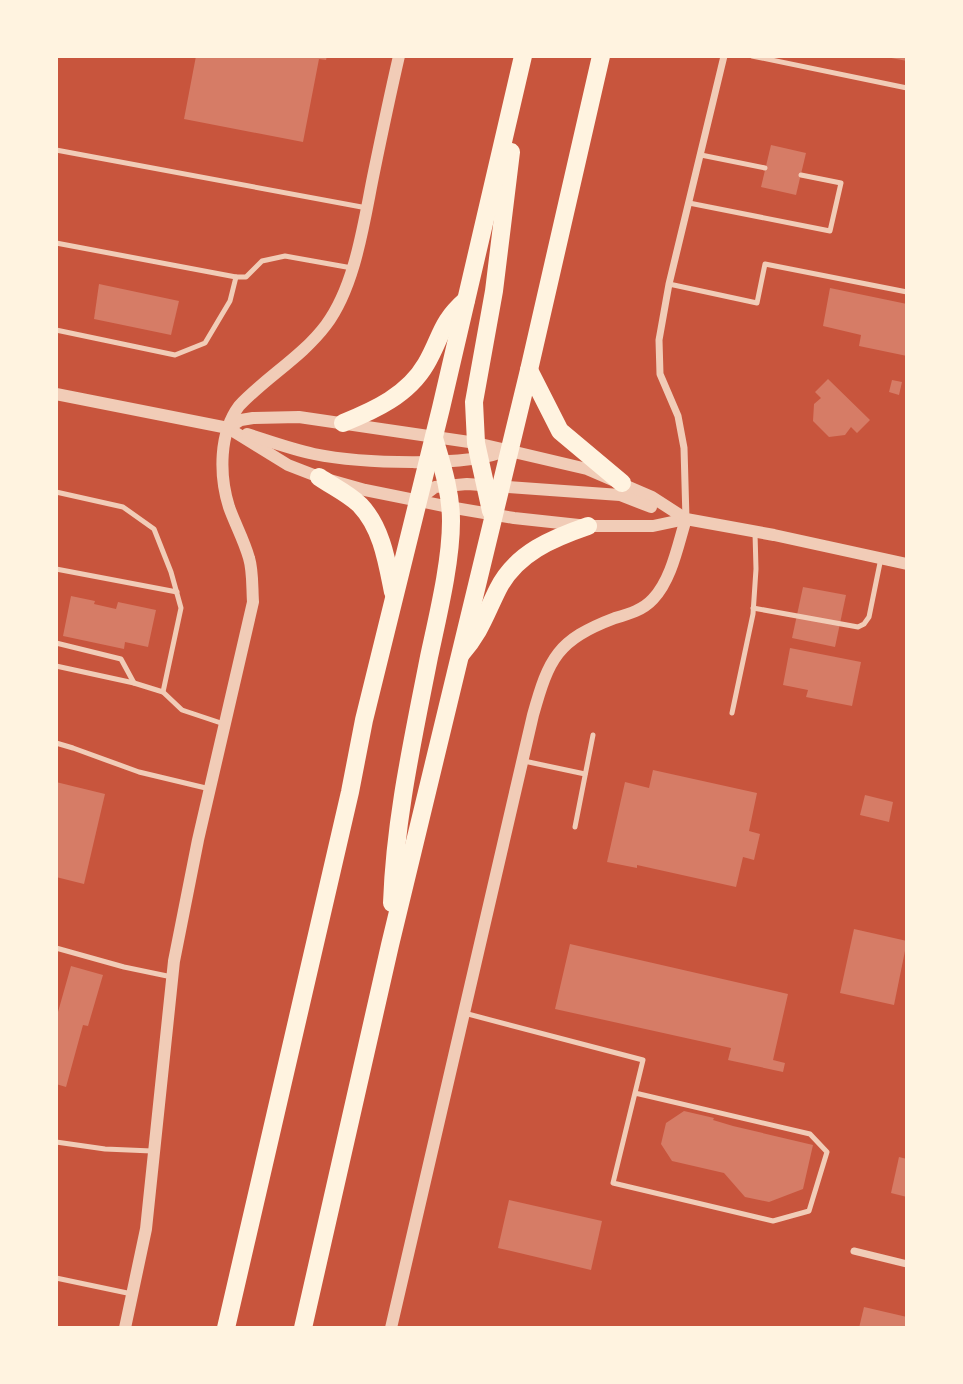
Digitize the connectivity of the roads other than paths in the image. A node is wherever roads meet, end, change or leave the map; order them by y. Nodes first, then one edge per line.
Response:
1 (399, 56) edge
2 (601, 56) edge
3 (724, 56) edge
4 (752, 56) edge
5 (522, 60) edge
6 (907, 88) edge
7 (56, 150) edge
8 (701, 155) junction
9 (765, 168) dead end
10 (801, 175) dead end
11 (689, 203) junction
12 (367, 208) junction
13 (56, 243) edge
14 (352, 268) junction
15 (236, 277) junction
16 (669, 284) junction
17 (907, 292) edge
18 (466, 300) junction
19 (56, 330) edge
20 (528, 370) junction
21 (56, 394) edge
22 (343, 424) junction
23 (228, 428) junction
24 (434, 436) junction
25 (508, 450) junction
26 (478, 451) junction
27 (435, 461) junction
28 (319, 477) junction
29 (622, 483) junction
30 (447, 484) junction
31 (492, 485) junction
32 (56, 492) edge
33 (418, 500) junction
34 (449, 507) junction
35 (492, 514) junction
36 (686, 519) junction
37 (588, 526) junction
38 (755, 531) junction
39 (881, 558) junction
40 (907, 564) edge
41 (56, 569) edge
42 (177, 592) junction
43 (394, 596) junction
44 (753, 608) junction
45 (56, 643) edge
46 (458, 657) junction
47 (56, 666) edge
48 (134, 683) junction
49 (163, 692) junction
50 (732, 713) dead end
51 (225, 725) junction
52 (593, 735) dead end
53 (56, 743) edge
54 (522, 761) junction
55 (586, 774) junction
56 (210, 789) junction
57 (575, 827) dead end
58 (390, 945) junction
59 (56, 948) edge
60 (172, 977) junction
61 (464, 1013) junction
62 (635, 1093) junction
63 (56, 1142) edge
64 (155, 1151) junction
65 (854, 1251) dead end
66 (907, 1264) edge
67 (56, 1279) edge
68 (132, 1294) junction
69 (125, 1328) edge
70 (226, 1328) edge
71 (303, 1328) edge
72 (391, 1328) edge

1 - 12 street
2 - 20 main road
3 - 8 street
4 - 6 lane
5 - 18 main road
5 - 26 main road
7 - 12 lane
8 - 9 lane
8 - 11 street
10 - 11 lane
11 - 16 street
12 - 14 street
13 - 15 lane
14 - 15 lane
14 - 23 street
15 - 19 lane
16 - 17 lane
16 - 36 street
18 - 22 main road
18 - 24 main road
20 - 25 main road
20 - 29 main road
21 - 23 street
22 - 23 street
22 - 24 street
23 - 27 street
23 - 28 street
23 - 51 street
24 - 26 street
24 - 27 main road
25 - 26 street
25 - 29 street
25 - 31 main road
26 - 27 street
26 - 31 main road
27 - 30 main road
27 - 33 main road
28 - 33 street
28 - 43 main road
29 - 36 street
30 - 31 street
30 - 33 street
30 - 34 main road
31 - 35 main road
31 - 36 street
32 - 42 lane
33 - 34 street
33 - 43 main road
34 - 35 street
34 - 58 main road
35 - 37 street
35 - 46 main road
36 - 37 street
36 - 38 street
36 - 54 street
37 - 46 main road
38 - 39 street
38 - 44 lane
39 - 40 street
39 - 44 lane
41 - 42 lane
42 - 49 lane
43 - 70 main road
44 - 50 lane
45 - 48 lane
46 - 58 main road
47 - 48 lane
48 - 49 lane
49 - 51 lane
51 - 56 street
52 - 55 lane
53 - 56 lane
54 - 55 lane
54 - 61 street
55 - 57 lane
56 - 60 street
58 - 71 main road
59 - 60 lane
60 - 64 street
61 - 62 lane
61 - 72 street
62 - 62 lane
63 - 64 lane
64 - 68 street
65 - 66 street
67 - 68 lane
68 - 69 street

